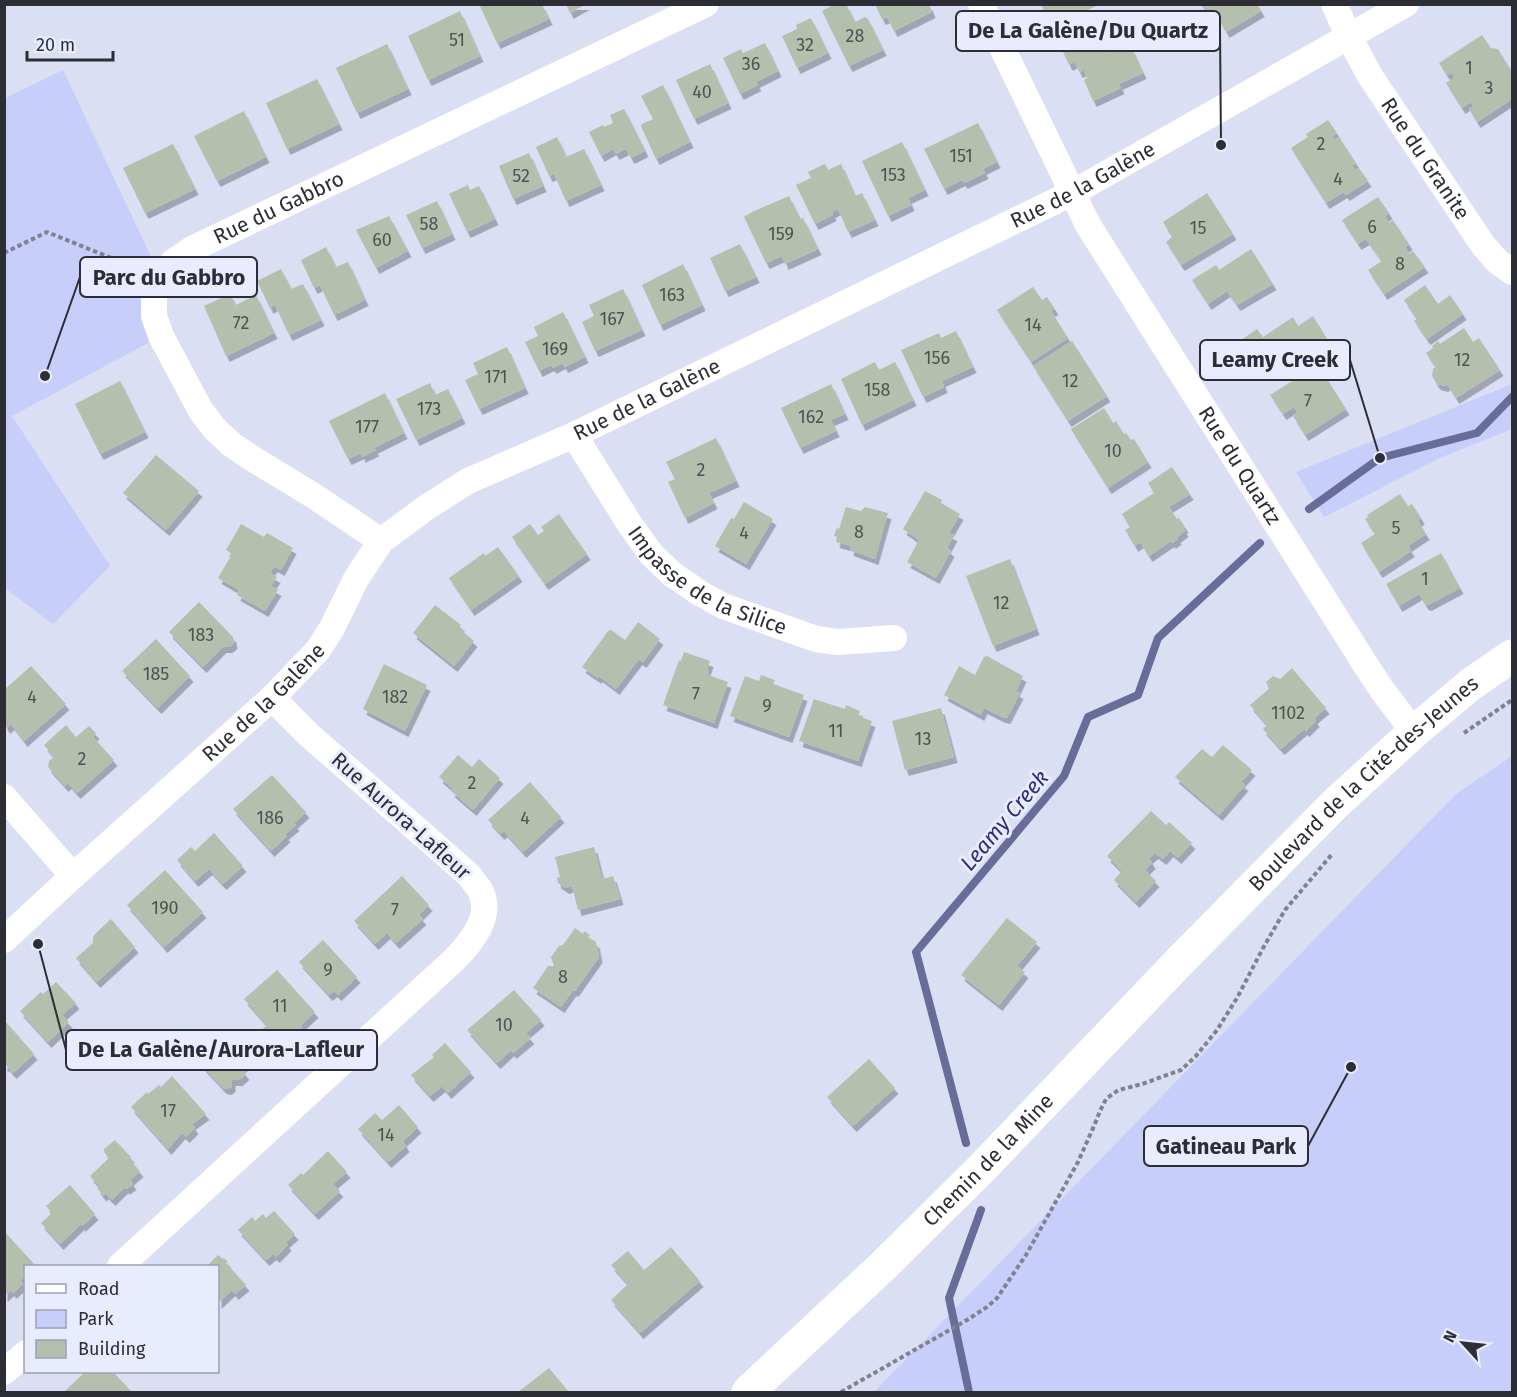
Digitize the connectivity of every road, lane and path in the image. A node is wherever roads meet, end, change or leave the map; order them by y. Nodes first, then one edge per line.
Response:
1 (706, 4) edge
2 (981, 4) edge
3 (1334, 4) edge
4 (1406, 4) edge
5 (1349, 37) junction
6 (1072, 193) junction
7 (4, 253) edge
8 (1512, 272) edge
9 (161, 278) junction
10 (573, 435) junction
11 (381, 542) junction
12 (894, 638) dead end
13 (1512, 656) edge
14 (272, 698) junction
15 (1512, 700) edge
16 (1414, 732) junction
17 (1456, 738) dead end
18 (4, 797) edge
19 (1338, 847) dead end
20 (73, 876) junction
21 (1220, 920) joint
22 (4, 940) edge
23 (121, 1265) edge
24 (24, 1355) edge
25 (4, 1372) edge
26 (748, 1392) edge
27 (841, 1392) edge

1 - 9 street, Rue du Gabbro
2 - 6 street
3 - 5 street, Rue du Granite
4 - 5 street, Rue de la Galène
5 - 6 street, Rue de la Galène
5 - 8 street, Rue du Granite
6 - 10 street, Rue de la Galène
6 - 16 street, Rue du Quartz
7 - 9 path
9 - 11 street, Rue du Gabbro
10 - 11 street, Rue de la Galène
10 - 12 street, Impasse de la Silice
11 - 14 street, Rue de la Galène
13 - 16 street, Boulevard de la Cité-des-Jeunes
14 - 20 street, Rue de la Galène
14 - 23 street, Rue Aurora-Lafleur
15 - 17 path
16 - 21 street, Boulevard de la Cité-des-Jeunes
18 - 20 street
19 - 27 path
20 - 22 street, Rue de la Galène
21 - 26 street, Chemin de la Mine
24 - 25 street

